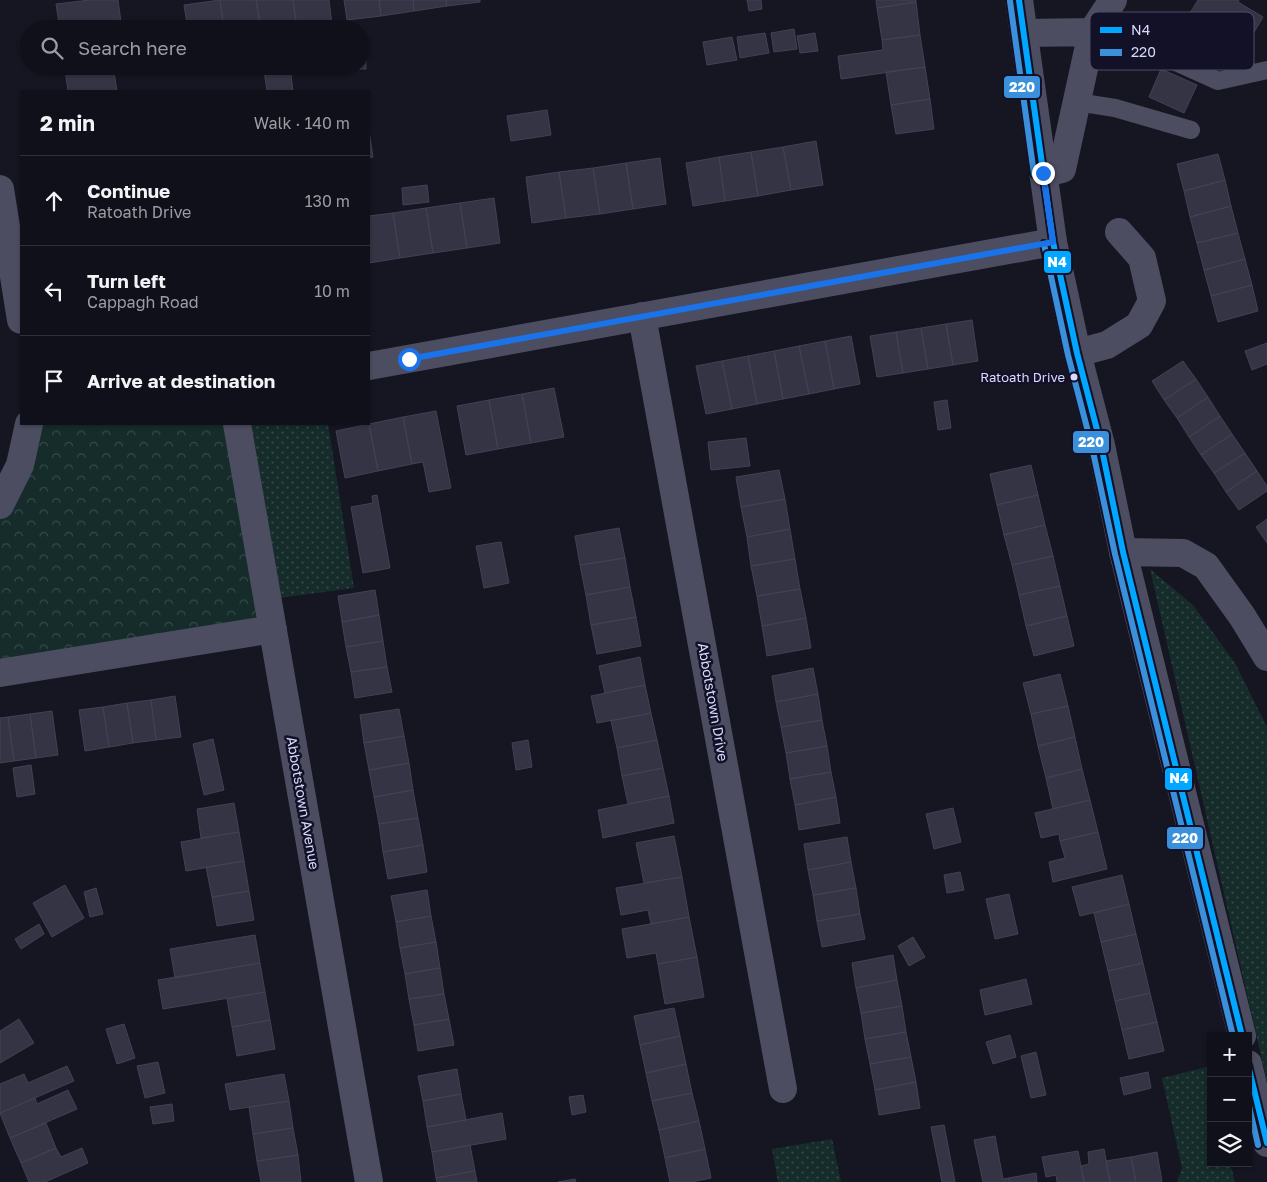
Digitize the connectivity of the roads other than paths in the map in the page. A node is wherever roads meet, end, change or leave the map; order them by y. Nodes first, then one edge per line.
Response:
1 (1019, 0) edge
2 (1113, 0) edge
3 (1105, 12) edge
4 (1090, 32) edge
5 (1024, 33) junction
6 (1090, 41) edge
7 (1194, 70) edge
8 (1267, 70) edge
9 (1077, 102) junction
10 (1191, 130) dead end
11 (1043, 173) junction
12 (0, 189) edge
13 (1119, 232) dead end
14 (1053, 242) junction
15 (20, 314) edge
16 (642, 316) junction
17 (1076, 353) junction
18 (370, 366) edge
19 (29, 425) edge
20 (237, 425) edge
21 (0, 505) edge
22 (1123, 552) junction
23 (273, 630) junction
24 (1267, 657) edge
25 (0, 673) edge
26 (1241, 1032) edge
27 (1251, 1077) edge
28 (783, 1088) dead end
29 (1267, 1143) edge
30 (369, 1182) edge

1 - 5 street
2 - 3 street
4 - 5 street
5 - 11 street
6 - 9 street
7 - 8 lane
9 - 10 lane
9 - 11 street
11 - 14 street
12 - 15 street
13 - 17 street
14 - 16 street
14 - 17 street
16 - 18 street
16 - 28 street, Abbotstown Drive
17 - 22 street
19 - 21 street
20 - 23 street, Abbotstown Avenue
22 - 24 street
22 - 26 street
23 - 25 street
23 - 30 street, Abbotstown Avenue
27 - 29 street

